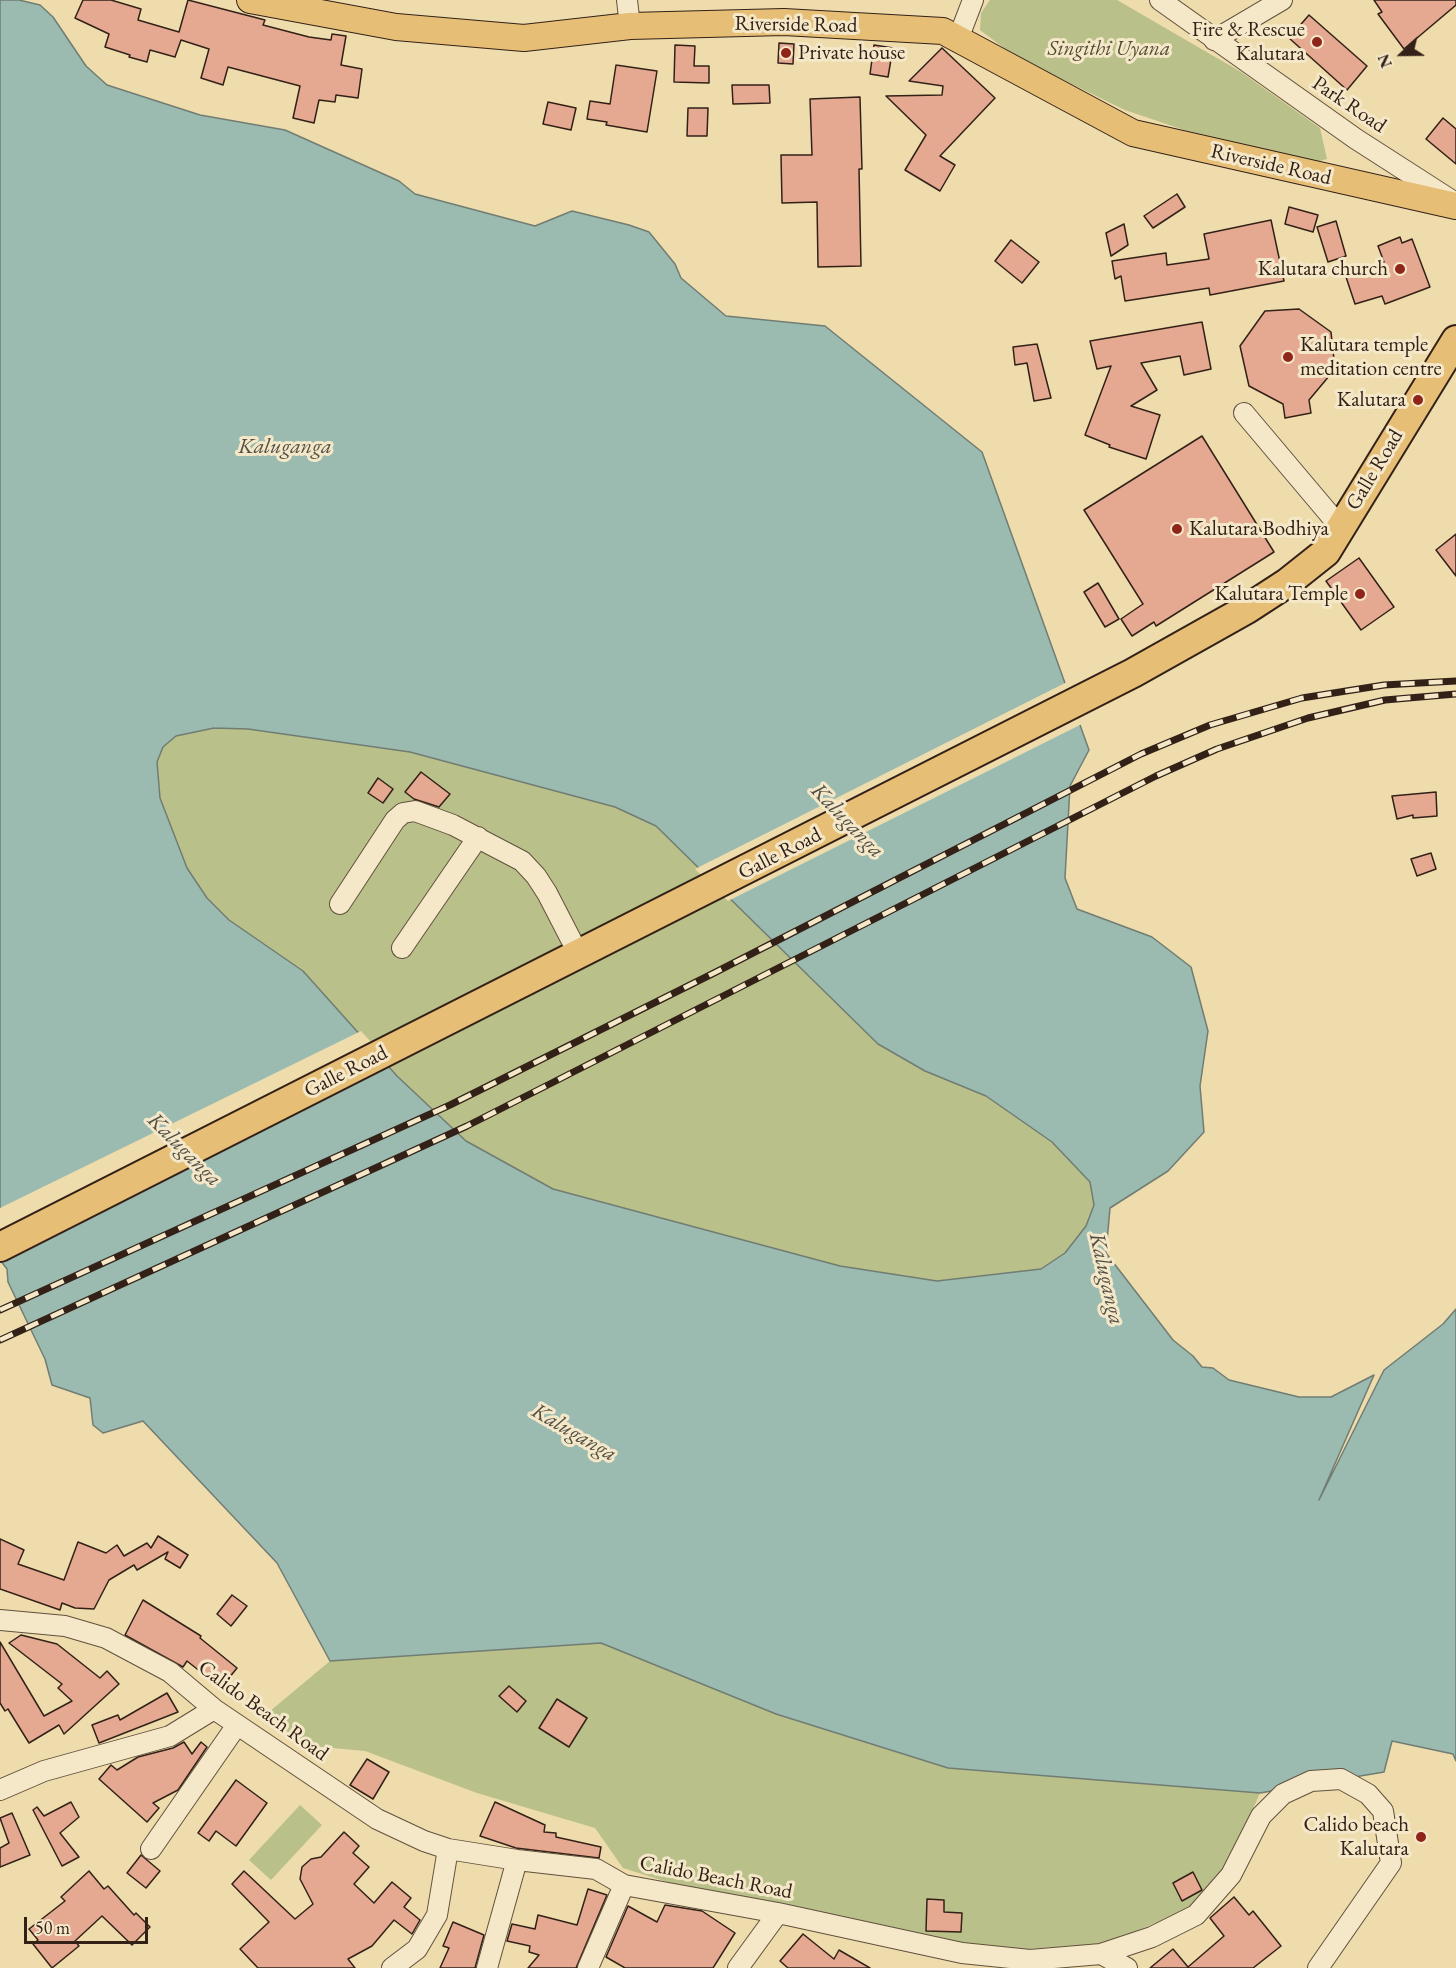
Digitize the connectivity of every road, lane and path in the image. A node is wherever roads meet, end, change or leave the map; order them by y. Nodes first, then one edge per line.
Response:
1 (250, 0) edge
2 (627, 0) edge
3 (973, 0) edge
4 (1160, 0) edge
5 (1282, 0) edge
6 (630, 26) junction
7 (958, 39) junction
8 (1215, 40) junction
9 (1456, 205) edge
10 (1456, 340) edge
11 (1244, 413) dead end
12 (1341, 528) junction
13 (478, 837) junction
14 (340, 904) dead end
15 (402, 948) dead end
16 (579, 955) junction
17 (0, 1247) edge
18 (0, 1620) edge
19 (214, 1709) junction
20 (237, 1725) junction
21 (0, 1790) edge
22 (151, 1849) dead end
23 (448, 1849) junction
24 (517, 1860) junction
25 (624, 1885) junction
26 (778, 1913) junction
27 (1101, 1954) junction
28 (392, 1968) edge
29 (487, 1968) edge
30 (588, 1968) edge
31 (738, 1968) edge
32 (1127, 1968) edge
33 (1318, 1968) edge

1 - 6 main road, Riverside Road
2 - 6 street
3 - 7 street
4 - 8 street, Park Road
5 - 8 street
6 - 7 main road, Riverside Road
7 - 9 main road, Riverside Road
8 - 9 street, Park Road
10 - 12 highway, Galle Road
11 - 12 street
12 - 16 highway, Galle Road
13 - 14 street
13 - 15 street
13 - 16 street
16 - 17 highway, Galle Road
18 - 19 street, Calido Beach Road
19 - 20 street, Calido Beach Road
19 - 21 street
20 - 22 street
20 - 23 street, Calido Beach Road
23 - 24 street, Calido Beach Road
23 - 28 street
24 - 25 street, Calido Beach Road
24 - 29 street
25 - 26 street, Calido Beach Road
25 - 30 street
26 - 27 street, Calido Beach Road
26 - 31 street
27 - 32 street
27 - 33 street, Calido Beach Road

